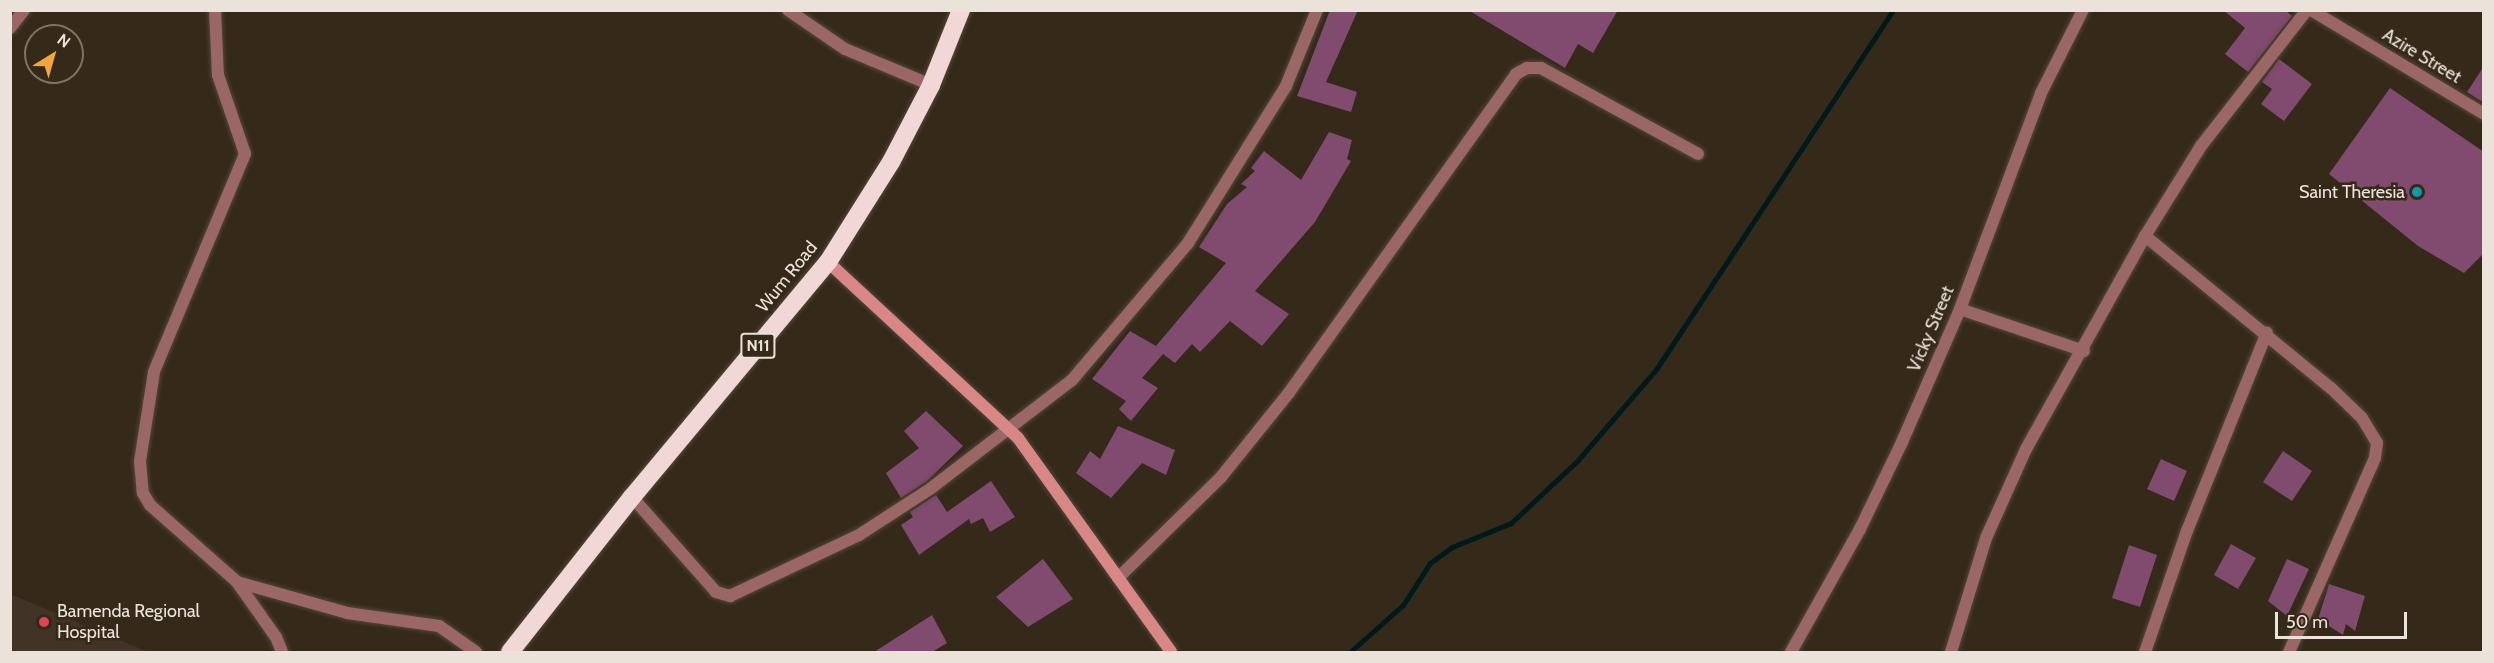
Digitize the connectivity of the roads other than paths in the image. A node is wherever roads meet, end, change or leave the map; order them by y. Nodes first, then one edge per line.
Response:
1 (24, 10) edge
2 (215, 10) edge
3 (788, 10) edge
4 (961, 10) edge
5 (1317, 10) edge
6 (2083, 10) edge
7 (2309, 10) edge
8 (10, 28) edge
9 (931, 85) junction
10 (2484, 114) edge
11 (1698, 154) dead end
12 (2145, 236) junction
13 (828, 262) junction
14 (1960, 309) junction
15 (2266, 332) junction
16 (2084, 351) junction
17 (1008, 429) junction
18 (632, 497) junction
19 (1118, 578) junction
20 (237, 582) junction
21 (282, 652) edge
22 (476, 652) edge
23 (510, 652) edge
24 (1171, 652) edge
25 (1791, 652) edge
26 (1951, 652) edge
27 (2145, 652) edge
28 (2289, 652) edge

1 - 8 street
2 - 20 street
3 - 9 street
4 - 9 highway, Wum Road / N11
5 - 17 street
6 - 14 street, Vicky Street
7 - 10 street, Azire Street
7 - 12 street
9 - 13 highway, Wum Road / N11
11 - 19 street
12 - 15 street
12 - 16 street
13 - 17 main road
13 - 18 highway, Wum Road / N11
14 - 16 street
14 - 25 street, Vicky Street
15 - 27 street
15 - 28 street
16 - 26 street
17 - 18 street
17 - 19 main road
18 - 23 highway, Wum Road / N11
19 - 24 main road
20 - 21 street
20 - 22 street

